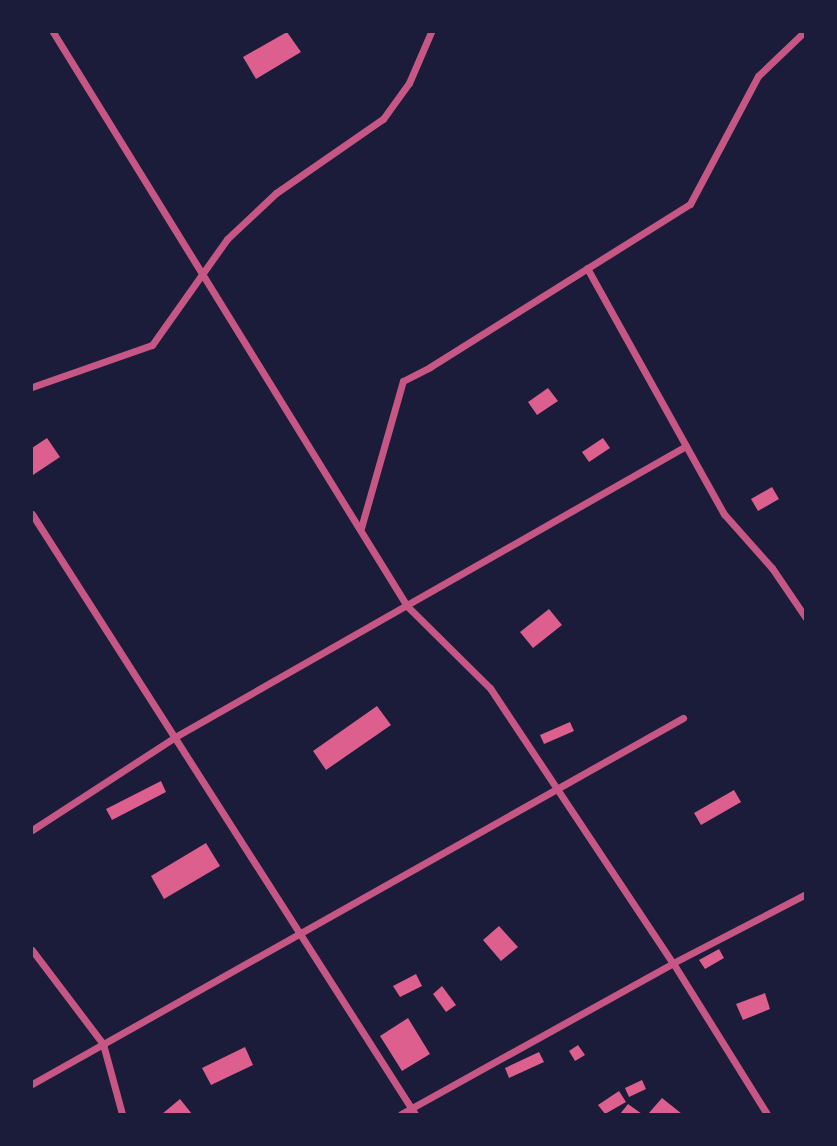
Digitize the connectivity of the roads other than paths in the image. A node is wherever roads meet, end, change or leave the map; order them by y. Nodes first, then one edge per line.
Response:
1 (53, 32) edge
2 (431, 32) edge
3 (804, 32) edge
4 (587, 268) junction
5 (203, 273) junction
6 (32, 387) edge
7 (686, 446) junction
8 (32, 514) edge
9 (361, 529) junction
10 (407, 606) junction
11 (806, 618) edge
12 (683, 718) dead end
13 (175, 737) junction
14 (558, 790) junction
15 (32, 830) edge
16 (806, 894) edge
17 (300, 934) junction
18 (32, 950) edge
19 (673, 963) junction
20 (103, 1044) junction
21 (32, 1084) edge
22 (413, 1112) edge
23 (122, 1115) edge
24 (401, 1115) edge
25 (766, 1115) edge

1 - 5 street
2 - 5 street
3 - 4 street
4 - 7 street
4 - 9 street
5 - 6 street
5 - 9 street
7 - 10 street
7 - 11 street
8 - 13 street
9 - 10 street
10 - 13 street
10 - 14 street
12 - 14 street
13 - 15 street
13 - 17 street
14 - 17 street
14 - 19 street
16 - 19 street
17 - 20 street
17 - 22 street
18 - 20 street
19 - 22 street
19 - 25 street
20 - 21 street
20 - 23 street
22 - 24 street

